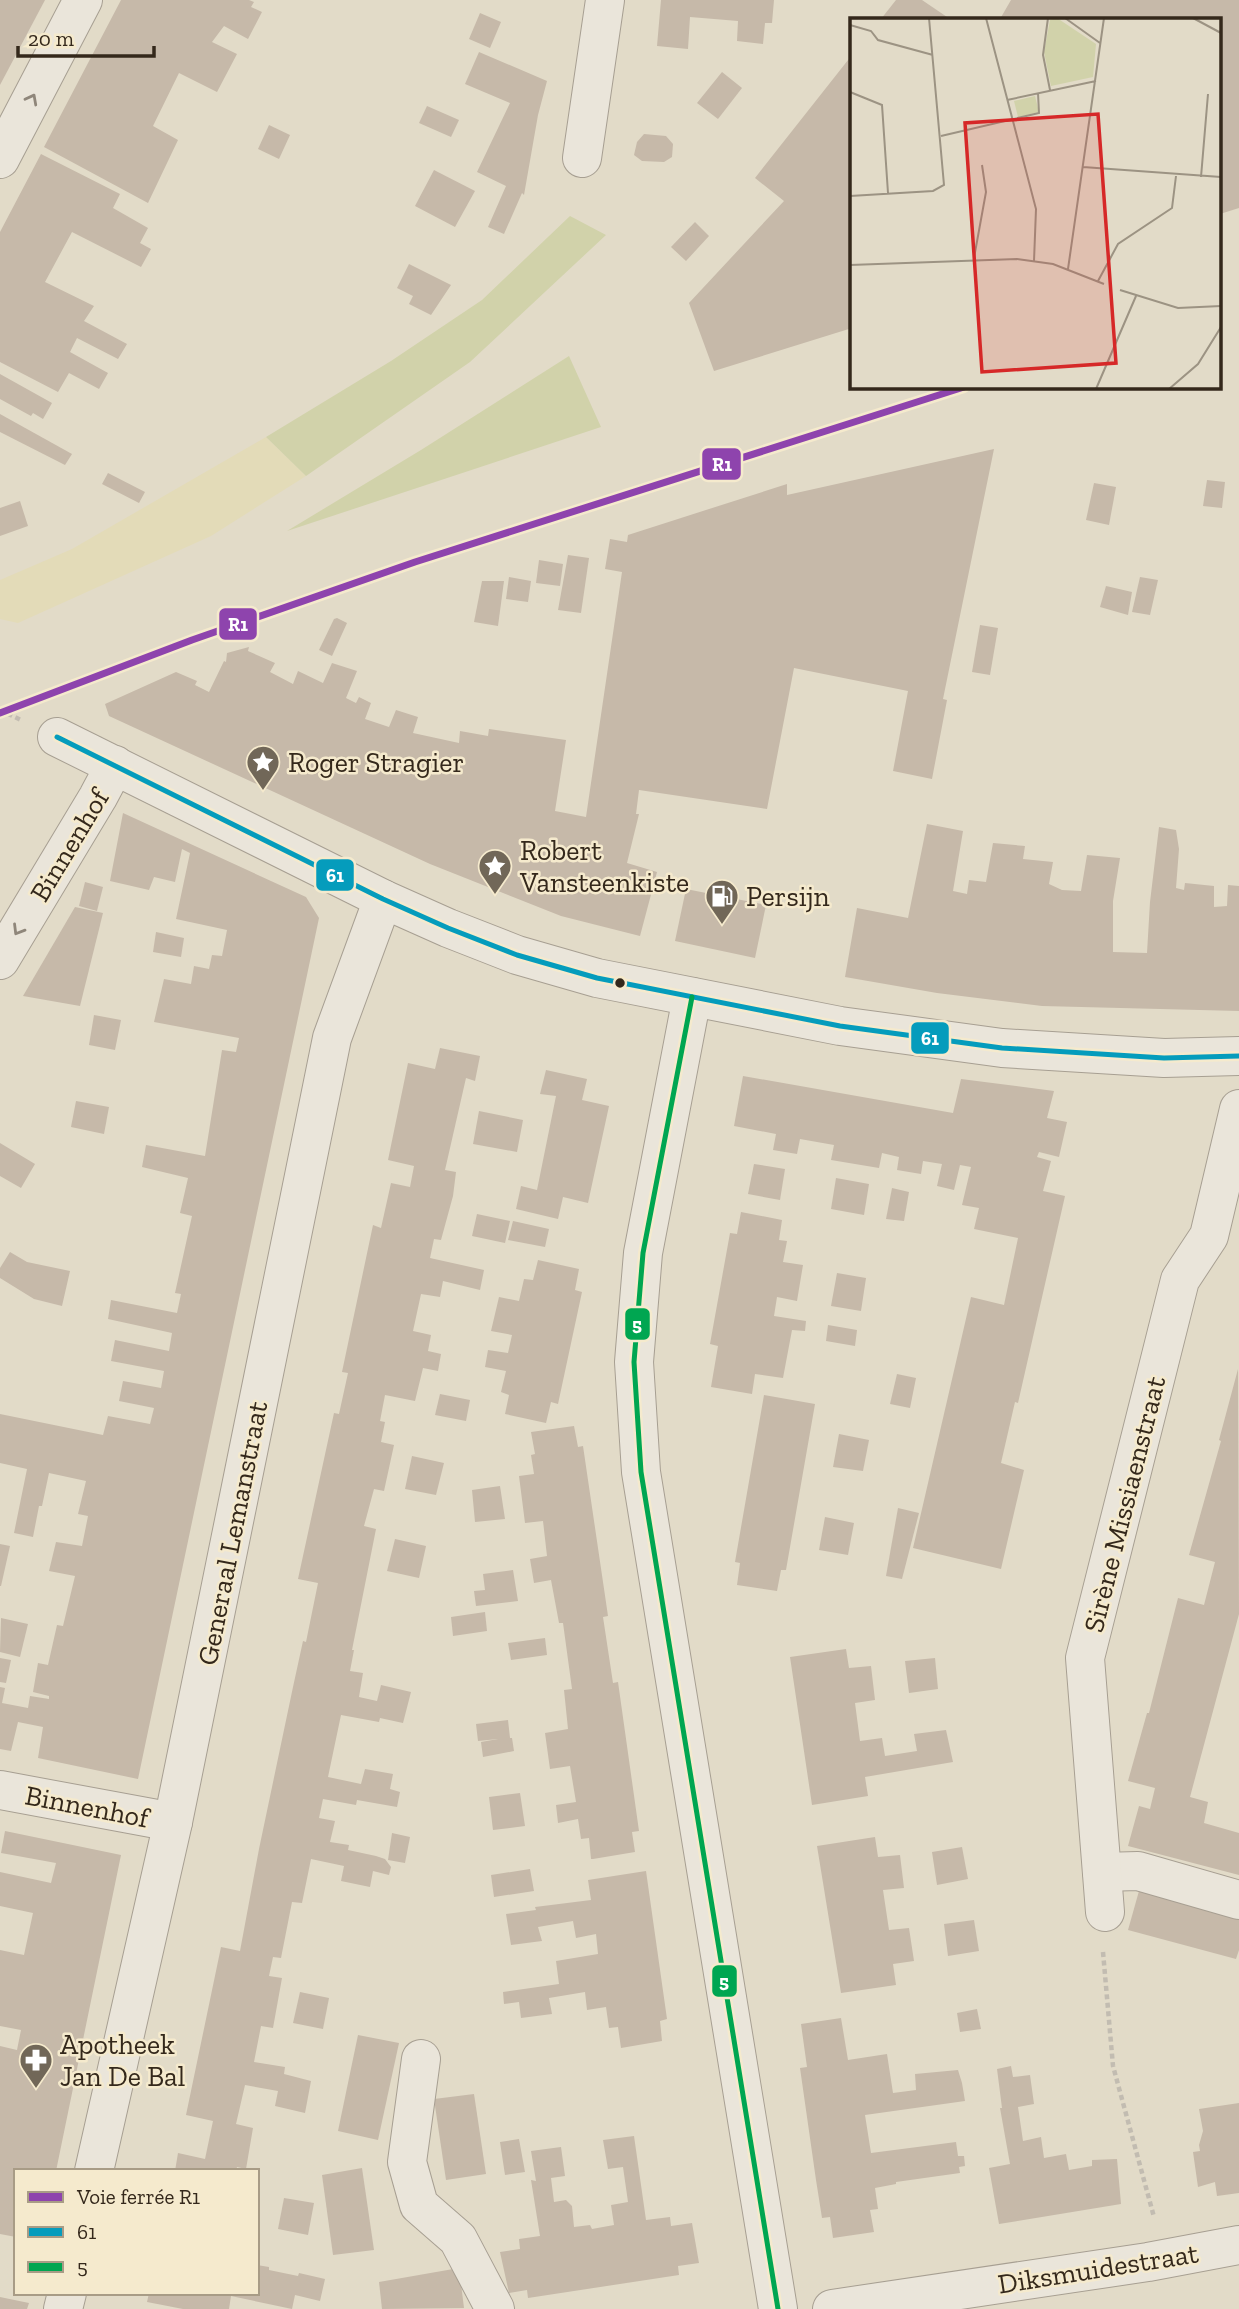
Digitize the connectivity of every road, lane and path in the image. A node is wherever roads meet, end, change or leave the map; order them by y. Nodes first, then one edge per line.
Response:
1 (83, 0) edge
2 (605, 0) edge
3 (582, 158) dead end
4 (0, 159) edge
5 (57, 737) dead end
6 (115, 765) junction
7 (383, 898) junction
8 (0, 960) edge
9 (692, 997) junction
10 (1239, 1056) edge
11 (1239, 1109) edge
12 (0, 1790) edge
13 (173, 1822) junction
14 (1102, 1872) junction
15 (1239, 1900) edge
16 (1105, 1912) joint
17 (421, 2059) dead end
18 (94, 2169) edge
19 (1239, 2245) edge
20 (1164, 2259) junction
21 (495, 2309) edge
22 (778, 2309) edge
23 (832, 2309) edge

4 -> 1 street
2 - 3 street
5 - 6 street
6 - 7 street
6 -> 8 street, Binnenhof
7 - 9 street
7 - 13 street, Generaal Lemanstraat
9 - 10 street
9 - 22 street
11 - 14 street, Sirène Missiaenstraat
12 - 13 street, Binnenhof
13 - 18 street, Generaal Lemanstraat
14 - 15 street
14 - 16 street, Sirène Missiaenstraat
16 - 20 path
17 - 21 street
19 - 20 street, Diksmuidestraat
20 - 23 street, Diksmuidestraat

